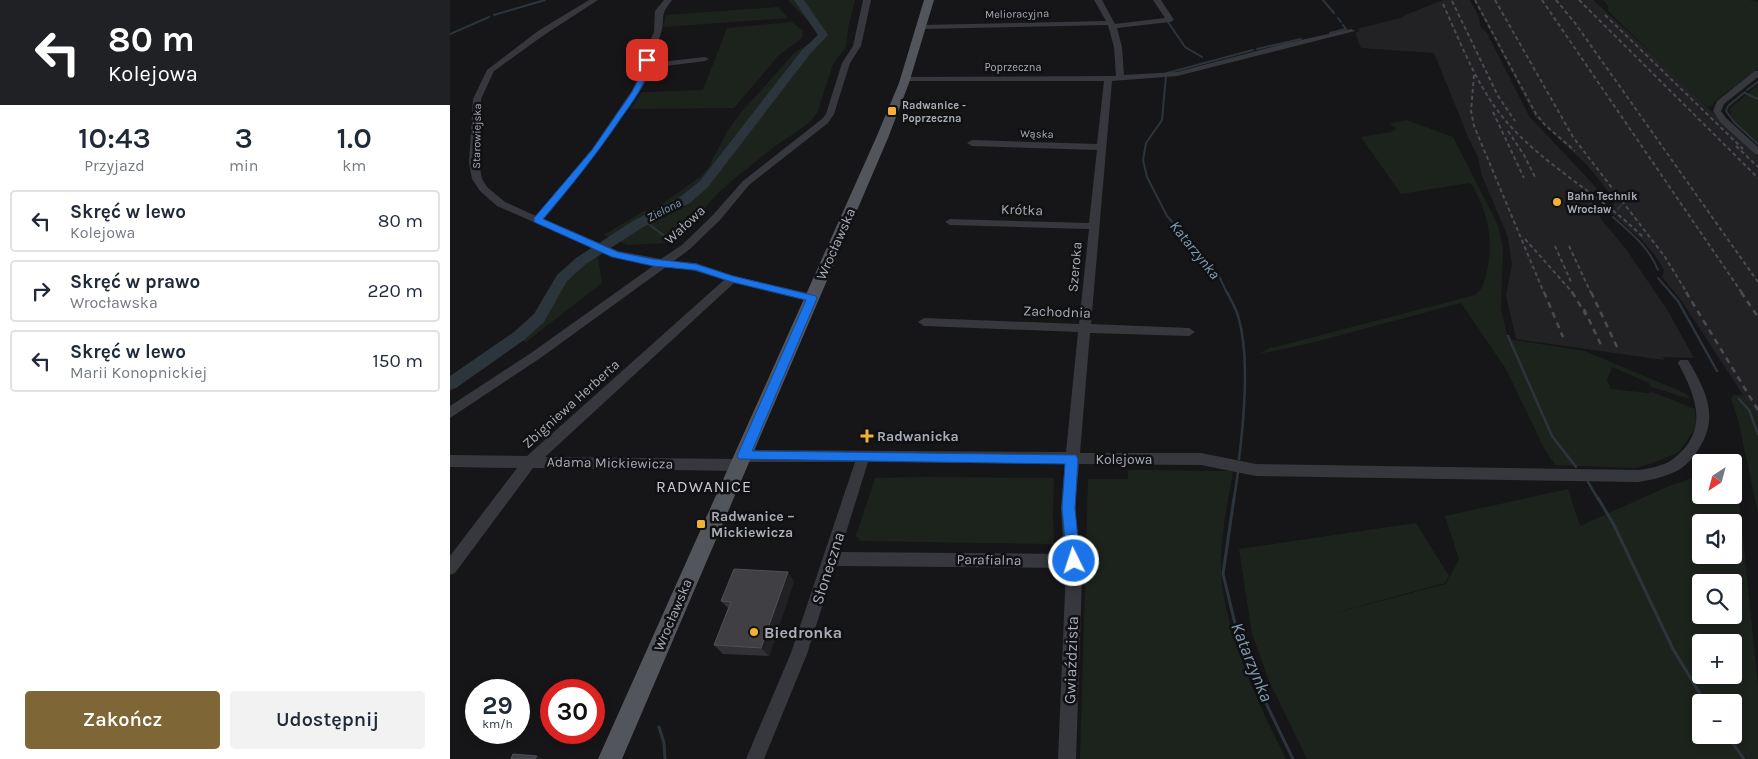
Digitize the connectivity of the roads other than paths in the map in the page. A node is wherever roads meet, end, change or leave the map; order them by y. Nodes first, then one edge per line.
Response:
1 (594, 0) edge
2 (668, 0) edge
3 (867, 0) edge
4 (929, 0) edge
5 (1098, 0) edge
6 (1157, 0) edge
7 (1113, 25) junction
8 (921, 28) junction
9 (1352, 31) dead end
10 (705, 59) dead end
11 (647, 66) junction
12 (1758, 73) edge
13 (1120, 78) junction
14 (905, 79) junction
15 (1108, 79) junction
16 (972, 143) dead end
17 (1101, 147) junction
18 (1758, 152) edge
19 (538, 220) junction
20 (950, 222) dead end
21 (1094, 226) junction
22 (666, 263) junction
23 (732, 279) junction
24 (812, 298) junction
25 (924, 322) dead end
26 (1084, 329) junction
27 (1189, 332) dead end
28 (1684, 363) dead end
29 (450, 413) edge
30 (864, 458) junction
31 (1072, 459) junction
32 (741, 460) junction
33 (450, 462) edge
34 (529, 463) junction
35 (832, 559) junction
36 (1074, 561) junction
37 (450, 568) edge
38 (610, 759) edge
39 (755, 759) edge
40 (1067, 759) edge

1 - 19 street, Starowiejska
2 - 11 street
3 - 22 street, Wałowa
4 - 8 main road, Wrocławska
5 - 7 street
6 - 7 street, Melioracyjna
7 - 8 street, Melioracyjna
7 - 13 street
8 - 14 main road, Wrocławska
9 - 13 street, Poprzeczna
10 - 11 street
11 - 19 street
12 - 18 street
13 - 15 street, Poprzeczna
14 - 15 street, Poprzeczna
14 - 24 main road, Wrocławska
15 - 17 street, Szeroka
16 - 17 street, Wąska
17 - 21 street, Szeroka
19 - 22 street, Starowiejska
20 - 21 street, Krótka
21 - 26 street, Szeroka
22 - 23 street, Starowiejska
22 - 29 street, Wałowa
23 - 24 street, Starowiejska
23 - 34 street, Zbigniewa Herberta
24 - 32 main road, Wrocławska
25 - 26 street, Zachodnia
26 - 27 street, Zachodnia
26 - 31 street, Szeroka
28 - 31 street, Kolejowa
30 - 31 street, Kolejowa
30 - 32 street, Kolejowa
30 - 35 street, Słoneczna
31 - 36 street
32 - 34 street, Adama Mickiewicza
32 - 38 main road, Wrocławska
33 - 34 street, Adama Mickiewicza
34 - 37 street, Zbigniewa Herberta
35 - 36 street, Parafialna
35 - 39 street, Słoneczna
36 - 40 street, Gwiaździsta

